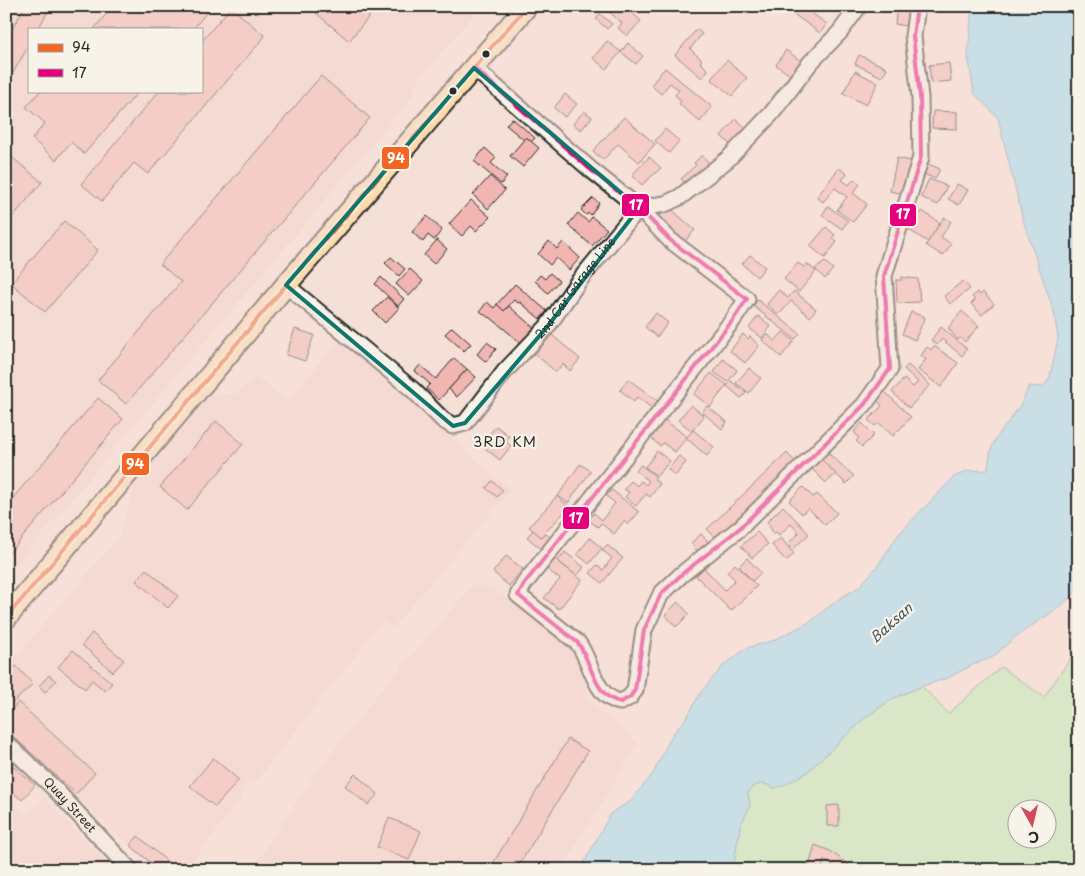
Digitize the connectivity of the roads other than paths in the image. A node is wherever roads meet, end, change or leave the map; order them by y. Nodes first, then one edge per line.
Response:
1 (527, 6) edge
2 (859, 6) edge
3 (917, 6) edge
4 (474, 68) junction
5 (639, 208) junction
6 (286, 285) junction
7 (6, 618) edge
8 (6, 743) edge
9 (130, 870) edge

1 - 4 main road
2 - 5 street
3 - 5 street
4 - 5 street
4 - 6 main road
5 - 6 street, 2nd Car Garage Line
6 - 7 main road
8 - 9 street, Quay Street

